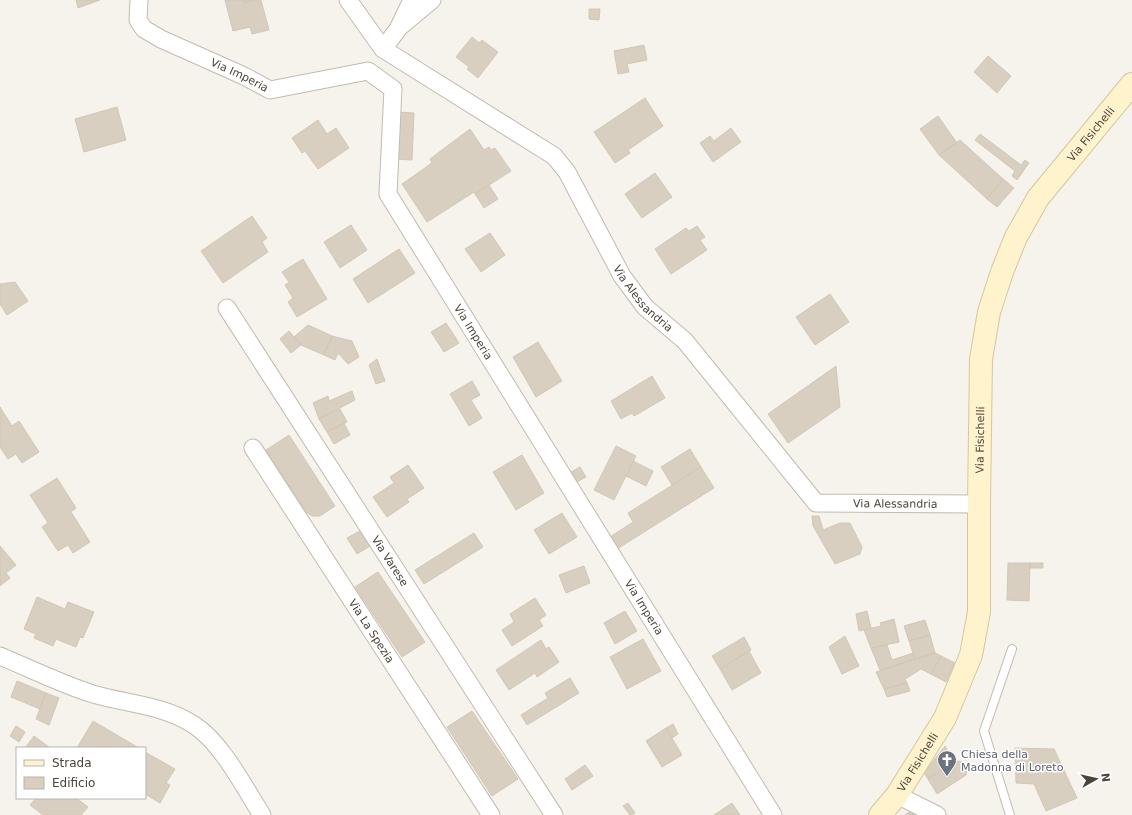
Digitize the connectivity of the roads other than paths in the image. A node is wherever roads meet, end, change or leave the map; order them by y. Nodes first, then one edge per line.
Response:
1 (139, 0) edge
2 (348, 0) edge
3 (412, 0) edge
4 (432, 0) edge
5 (398, 29) junction
6 (383, 49) junction
7 (1132, 84) edge
8 (227, 308) dead end
9 (253, 448) dead end
10 (979, 504) junction
11 (1012, 649) dead end
12 (0, 656) edge
13 (897, 795) junction
14 (262, 815) edge
15 (490, 815) edge
16 (554, 815) edge
17 (773, 815) edge
18 (880, 815) edge
19 (937, 815) edge
20 (1010, 815) edge

1 - 17 street, Via Imperia
2 - 6 street, Via Alessandria
3 - 5 street
4 - 5 street
5 - 6 street
6 - 10 street, Via Alessandria
7 - 10 main road, Via Fisichelli
8 - 16 street, Via Varese
9 - 15 street, Via La Spezia
10 - 13 main road, Via Fisichelli
11 - 20 lane
12 - 14 street
13 - 18 main road, Via Fisichelli
13 - 19 street

